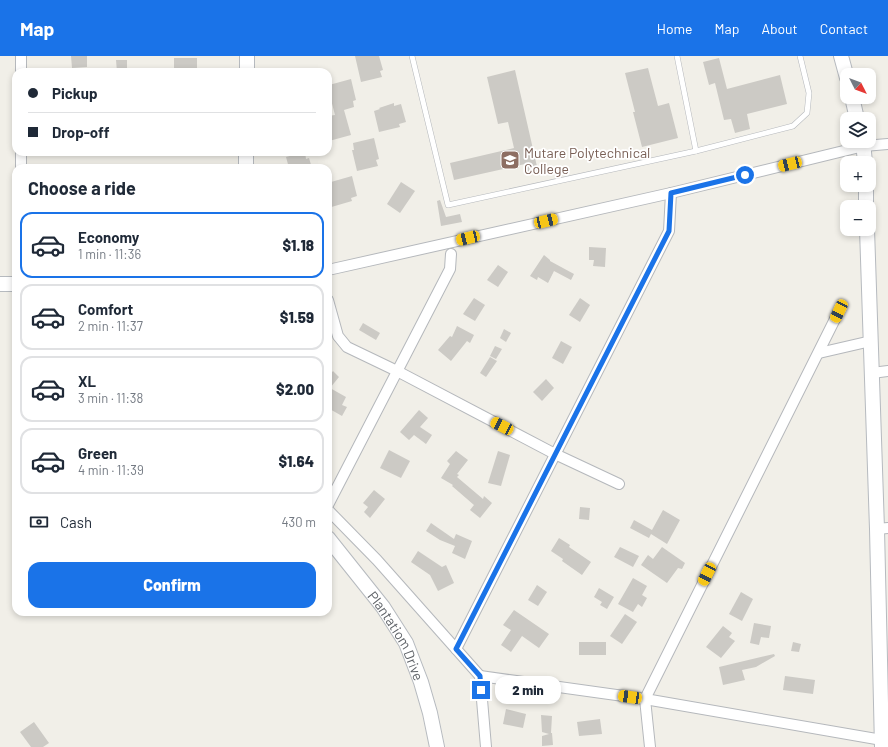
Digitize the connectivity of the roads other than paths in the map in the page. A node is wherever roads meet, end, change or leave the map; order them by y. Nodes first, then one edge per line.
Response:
1 (21, 56) edge
2 (247, 56) edge
3 (412, 56) edge
4 (677, 56) edge
5 (800, 56) edge
6 (841, 56) edge
7 (21, 68) edge
8 (247, 68) edge
9 (844, 68) edge
10 (876, 144) edge
11 (888, 144) edge
12 (848, 148) edge
13 (696, 151) junction
14 (671, 193) junction
15 (867, 236) edge
16 (451, 254) dead end
17 (332, 269) edge
18 (0, 284) edge
19 (12, 284) edge
20 (839, 311) dead end
21 (332, 319) edge
22 (871, 341) junction
23 (819, 353) junction
24 (396, 371) junction
25 (888, 372) edge
26 (872, 373) junction
27 (556, 454) junction
28 (619, 484) dead end
29 (332, 497) edge
30 (332, 514) edge
31 (883, 529) edge
32 (332, 543) edge
33 (456, 649) junction
34 (480, 676) junction
35 (644, 699) junction
36 (882, 744) edge
37 (437, 747) edge
38 (486, 747) edge
39 (650, 747) edge

1 - 7 street
2 - 8 street
3 - 13 lane
4 - 13 lane
5 - 13 lane
6 - 9 street
10 - 11 street
12 - 14 street
14 - 17 street
14 - 27 street
15 - 22 street
16 - 24 street
18 - 19 street
20 - 23 street
21 - 24 street
22 - 23 street
22 - 26 street
23 - 35 street
24 - 27 street
24 - 29 street
25 - 26 street
26 - 31 street
27 - 28 street
27 - 33 street
30 - 33 street
31 - 36 street
32 - 37 street, Plantatiom Drive
33 - 34 street
34 - 35 street
34 - 38 street
35 - 36 street
35 - 39 street

